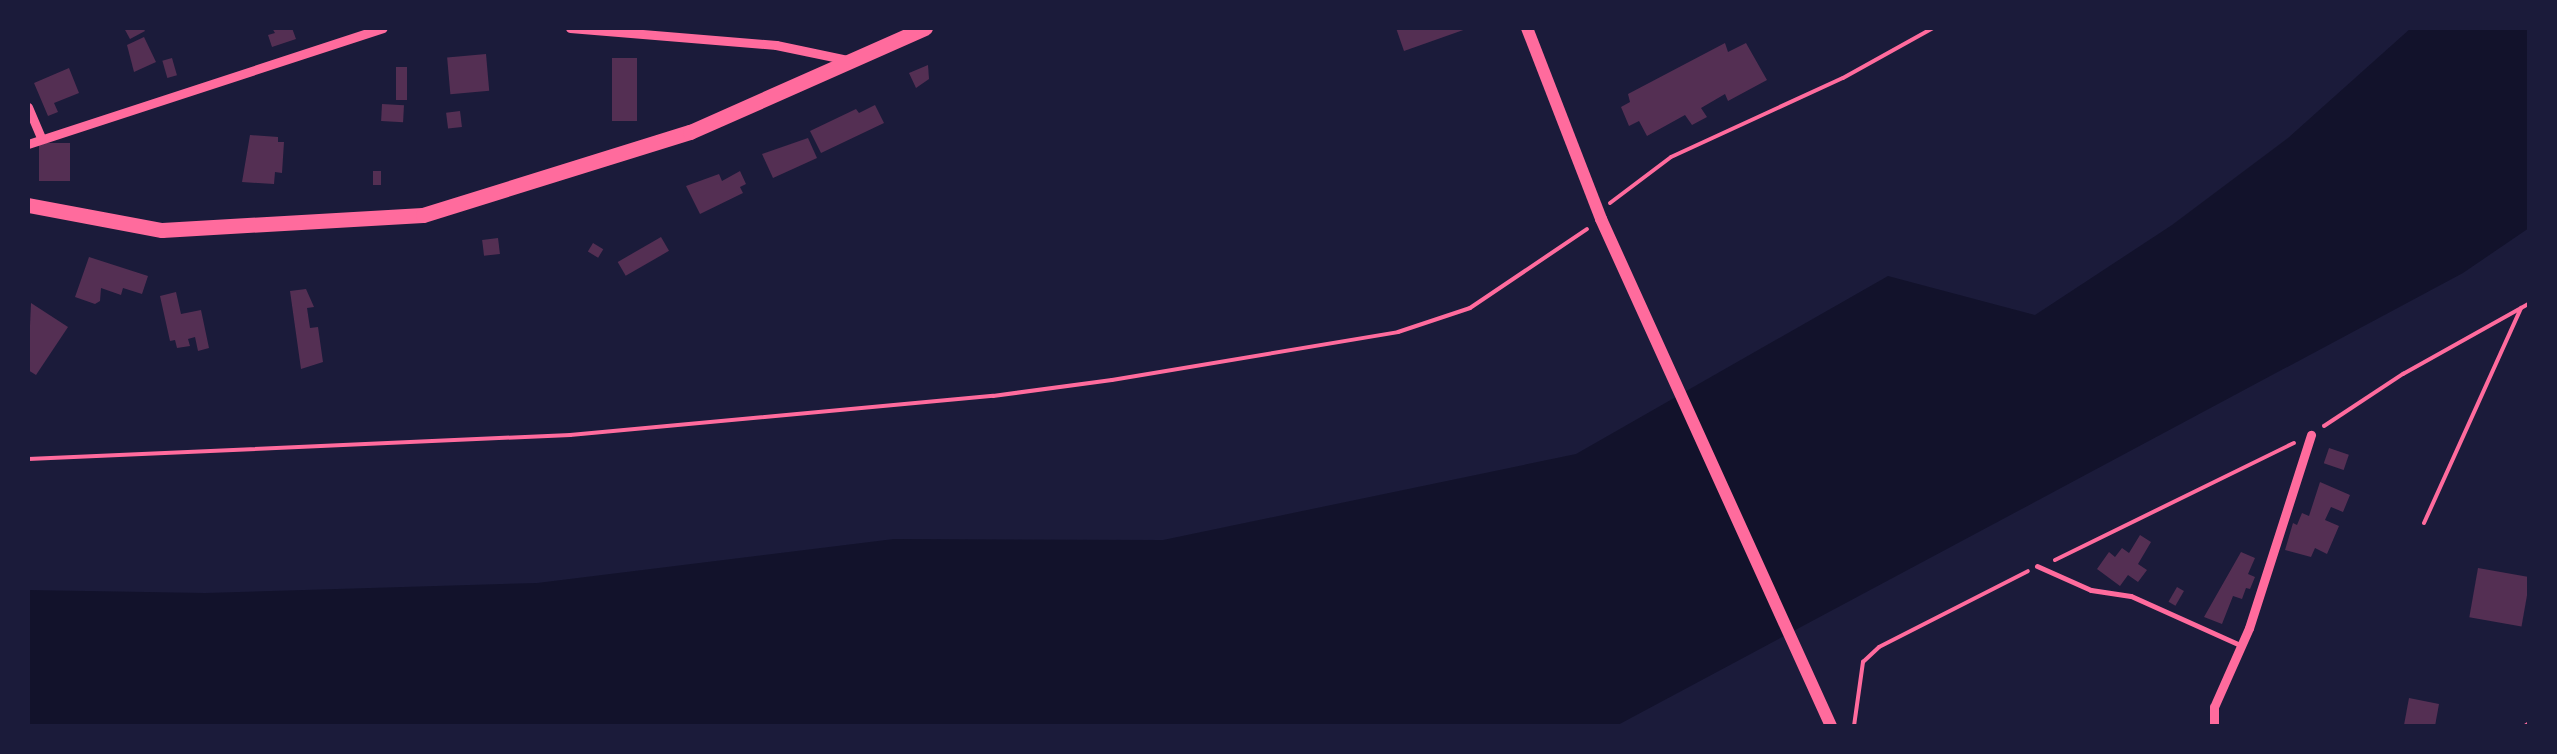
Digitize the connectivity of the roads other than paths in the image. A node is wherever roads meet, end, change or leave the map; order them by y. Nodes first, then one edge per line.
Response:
1 (382, 28) edge
2 (570, 28) edge
3 (926, 28) edge
4 (1527, 28) edge
5 (850, 60) junction
6 (28, 107) edge
7 (41, 138) junction
8 (28, 144) edge
9 (28, 205) edge
10 (2311, 434) road end
11 (2037, 566) road end
12 (2242, 646) junction
13 (1832, 726) edge
14 (2214, 726) edge

1 - 7 street
2 - 5 street
3 - 5 highway
4 - 13 main road
5 - 9 highway
6 - 7 street
7 - 8 street
10 - 12 street
11 - 12 lane
12 - 14 street

